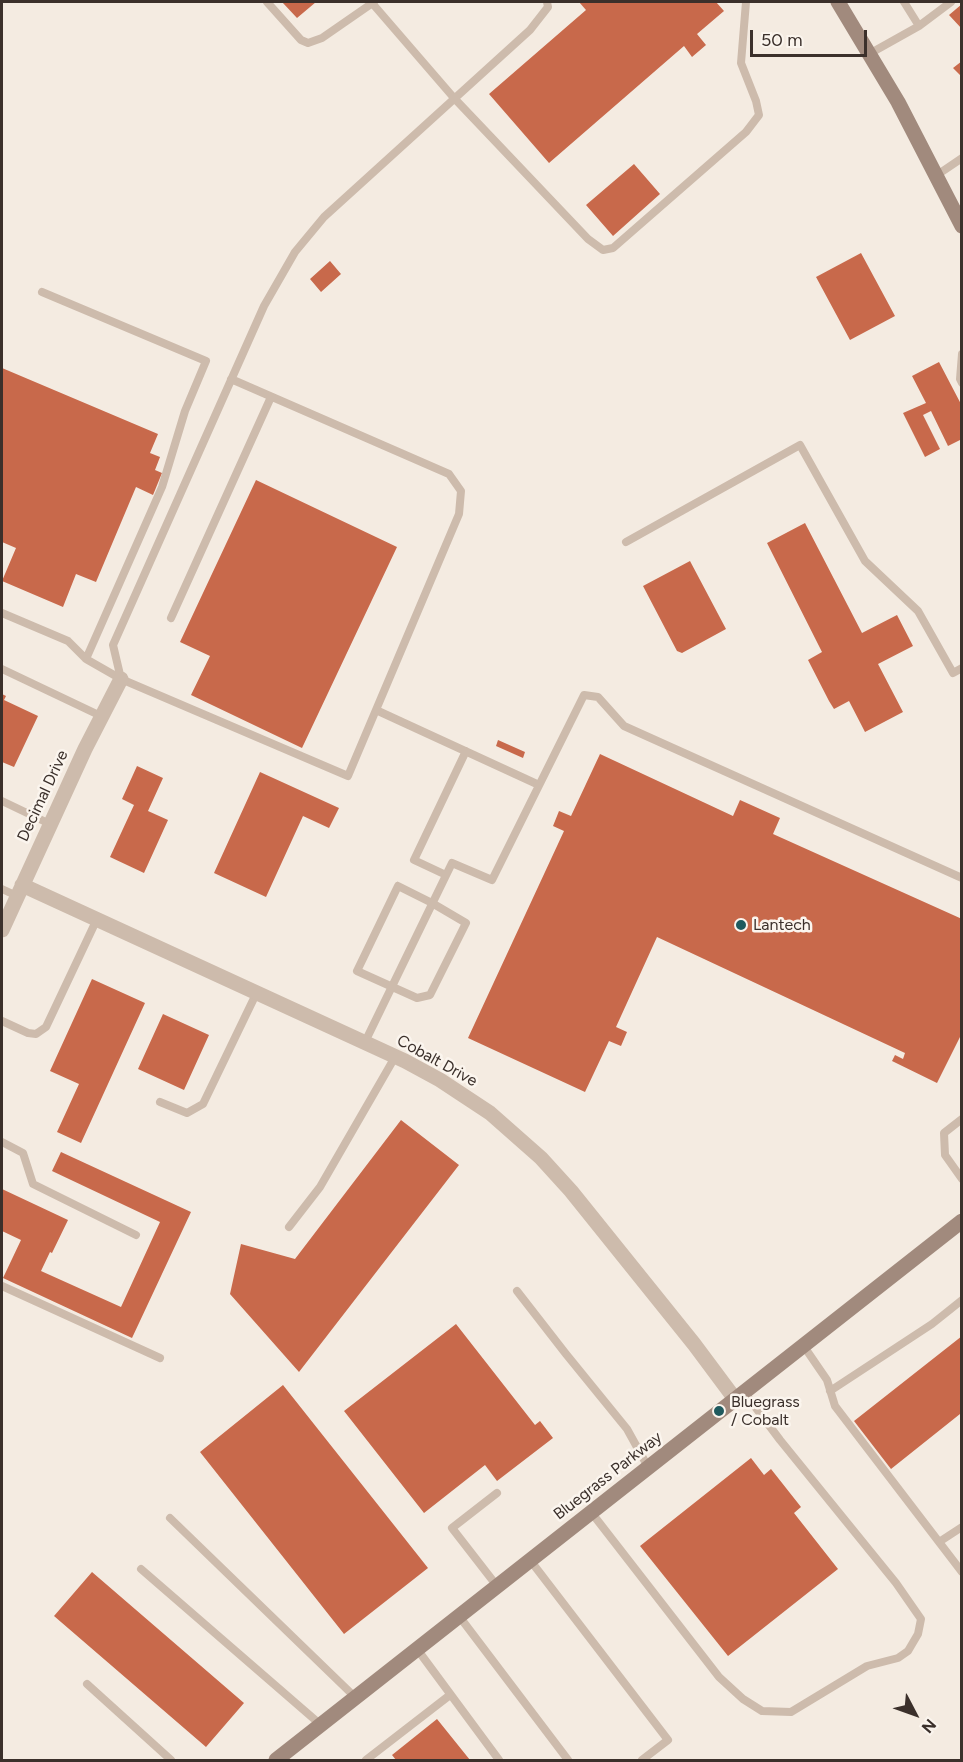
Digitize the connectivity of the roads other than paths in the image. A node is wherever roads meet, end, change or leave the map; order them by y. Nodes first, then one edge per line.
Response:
1 (267, 2) edge
2 (373, 2) edge
3 (547, 2) edge
4 (747, 2) edge
5 (837, 2) edge
6 (904, 2) edge
7 (951, 2) edge
8 (919, 26) junction
9 (869, 54) junction
10 (454, 99) junction
11 (962, 158) edge
12 (937, 175) junction
13 (962, 226) edge
14 (42, 292) dead end
15 (962, 354) edge
16 (231, 379) junction
17 (962, 382) edge
18 (271, 397) junction
19 (626, 542) dead end
20 (2, 613) edge
21 (171, 618) dead end
22 (86, 658) junction
23 (962, 668) edge
24 (2, 669) edge
25 (122, 679) junction
26 (376, 710) junction
27 (103, 717) junction
28 (466, 751) junction
29 (539, 785) junction
30 (2, 801) edge
31 (50, 824) junction
32 (446, 875) junction
33 (962, 878) edge
34 (2, 889) edge
35 (20, 890) junction
36 (432, 903) junction
37 (97, 919) junction
38 (2, 930) edge
39 (392, 987) junction
40 (257, 992) junction
41 (2, 1021) edge
42 (365, 1042) junction
43 (395, 1057) junction
44 (160, 1102) dead end
45 (962, 1119) edge
46 (2, 1142) edge
47 (962, 1179) edge
48 (962, 1221) edge
49 (289, 1227) dead end
50 (136, 1235) dead end
51 (2, 1286) edge
52 (517, 1291) dead end
53 (962, 1300) edge
54 (803, 1345) junction
55 (160, 1358) dead end
56 (830, 1391) junction
57 (739, 1395) junction
58 (648, 1467) junction
59 (497, 1493) dead end
60 (591, 1512) junction
61 (170, 1518) dead end
62 (962, 1527) edge
63 (939, 1542) junction
64 (530, 1560) junction
65 (141, 1569) dead end
66 (962, 1572) edge
67 (497, 1586) junction
68 (459, 1616) junction
69 (417, 1649) junction
70 (87, 1684) dead end
71 (450, 1695) junction
72 (356, 1698) junction
73 (321, 1725) junction
74 (171, 1761) edge
75 (276, 1761) edge
76 (366, 1761) edge
77 (499, 1761) edge
78 (568, 1761) edge
79 (642, 1761) edge

1 - 2 lane
2 - 10 lane
3 - 10 lane
4 - 10 lane
5 - 9 street
6 - 8 lane
7 - 8 lane
8 - 9 lane
9 - 12 street
10 - 16 lane
11 - 12 lane
12 - 13 street
14 - 22 lane
15 - 17 lane
16 - 18 lane
16 - 25 lane
18 - 21 lane
18 - 26 lane
19 - 23 lane
20 - 22 lane
22 - 25 lane
24 - 27 lane
25 - 26 lane
25 - 27 street, Decimal Drive
26 - 28 lane
27 - 31 street, Decimal Drive
28 - 29 lane
28 - 32 lane
29 - 32 lane
29 - 33 lane
30 - 31 lane
31 - 35 street, Decimal Drive
32 - 36 lane
34 - 35 lane
35 - 37 street, Cobalt Drive
35 - 38 street, Decimal Drive
36 - 39 lane
36 - 39 lane
36 - 39 lane
37 - 40 street, Cobalt Drive
37 - 41 lane
39 - 42 lane
40 - 42 street, Cobalt Drive
40 - 44 lane
42 - 43 street, Cobalt Drive
43 - 49 lane
43 - 57 street, Cobalt Drive
45 - 47 lane
46 - 50 lane
48 - 54 street, Bluegrass Parkway
51 - 55 lane
52 - 58 lane
53 - 56 lane
54 - 56 lane
54 - 57 street, Bluegrass Parkway
56 - 63 lane
57 - 58 street, Bluegrass Parkway
57 - 60 lane
58 - 60 street, Bluegrass Parkway
59 - 67 lane
60 - 64 street, Bluegrass Parkway
61 - 72 lane
62 - 63 lane
63 - 66 lane
64 - 67 street, Bluegrass Parkway
64 - 79 lane
65 - 73 lane
67 - 68 street, Bluegrass Parkway
68 - 69 street, Bluegrass Parkway
68 - 78 lane
69 - 71 lane
69 - 72 street, Bluegrass Parkway
70 - 74 lane
71 - 76 lane
71 - 77 lane
72 - 73 street, Bluegrass Parkway
73 - 75 street, Bluegrass Parkway

